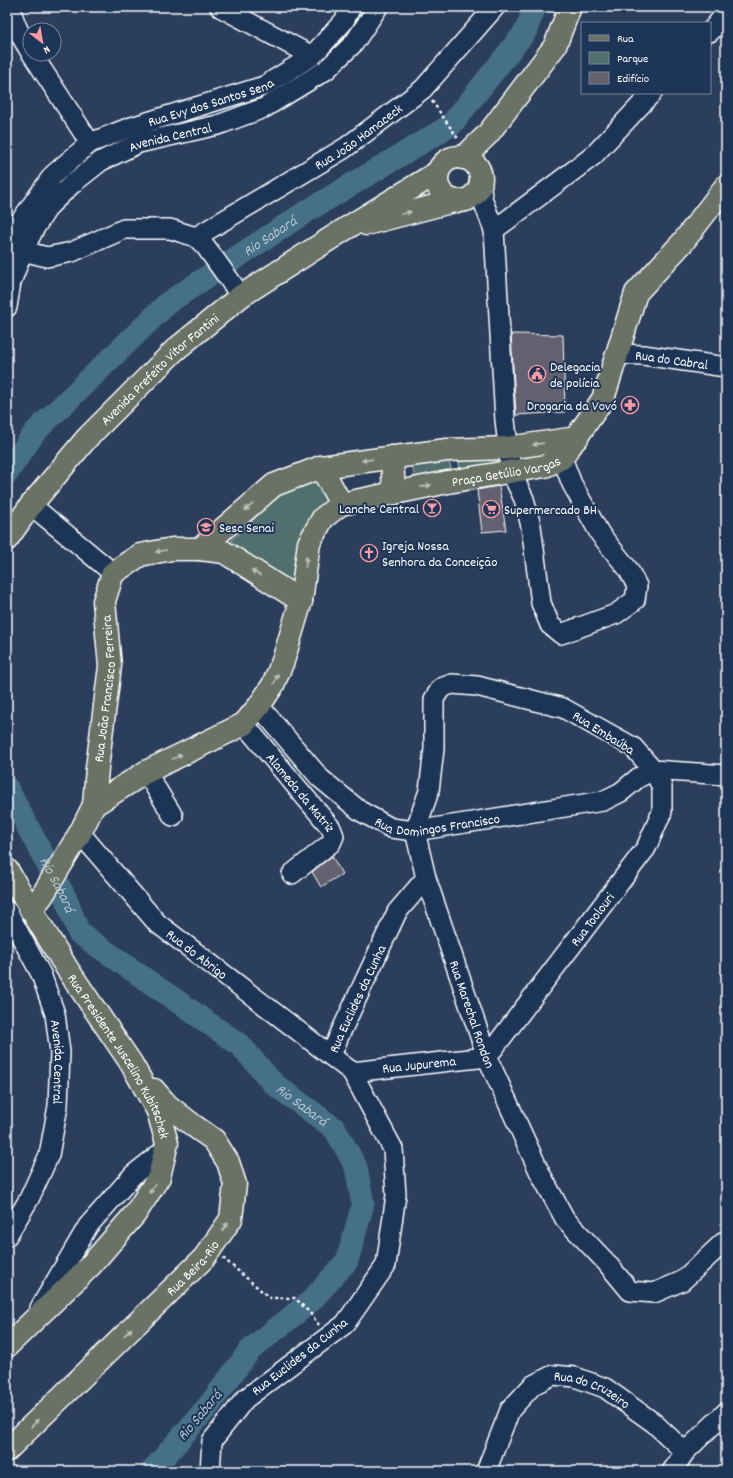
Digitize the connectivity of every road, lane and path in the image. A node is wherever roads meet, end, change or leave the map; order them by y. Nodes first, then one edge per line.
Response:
1 (12, 7) edge
2 (220, 7) edge
3 (351, 7) edge
4 (378, 7) edge
5 (495, 7) edge
6 (570, 7) edge
7 (726, 14) edge
8 (711, 31) edge
9 (22, 39) edge
10 (312, 56) junction
11 (37, 62) edge
12 (651, 94) edge
13 (432, 100) dead end
14 (90, 143) junction
15 (438, 172) junction
16 (470, 179) junction
17 (726, 186) edge
18 (494, 230) junction
19 (342, 231) junction
20 (7, 240) edge
21 (201, 242) junction
22 (15, 248) edge
23 (237, 289) junction
24 (7, 307) edge
25 (617, 354) junction
26 (726, 367) edge
27 (577, 438) junction
28 (507, 448) junction
29 (392, 457) junction
30 (562, 458) junction
31 (321, 466) junction
32 (511, 472) junction
33 (394, 492) junction
34 (341, 504) junction
35 (31, 505) junction
36 (7, 539) edge
37 (200, 549) junction
38 (112, 573) junction
39 (301, 601) junction
40 (259, 706) junction
41 (244, 724) junction
42 (97, 768) junction
43 (653, 770) junction
44 (146, 772) junction
45 (726, 775) edge
46 (125, 786) junction
47 (94, 805) junction
48 (173, 816) dead end
49 (416, 831) junction
50 (75, 841) junction
51 (7, 870) edge
52 (292, 874) dead end
53 (426, 878) junction
54 (37, 903) junction
55 (7, 911) edge
56 (331, 1056) junction
57 (487, 1057) junction
58 (131, 1063) junction
59 (352, 1072) junction
60 (194, 1126) junction
61 (167, 1146) junction
62 (7, 1236) edge
63 (726, 1240) edge
64 (211, 1248) junction
65 (310, 1313) dead end
66 (7, 1346) edge
67 (726, 1412) edge
68 (7, 1450) edge
69 (685, 1452) junction
70 (210, 1471) edge
71 (486, 1471) edge
72 (672, 1471) edge

1 - 9 street
2 - 10 street
3 - 10 street, Rua Evy dos Santos Sena
4 - 22 street, Avenida Central
5 - 21 street, Rua João Hamaceck
6 - 16 main road, Avenida Prefeito Vitor Fantini
7 - 8 street
10 - 14 street, Rua Evy dos Santos Sena
11 - 14 street
12 - 18 street
13 - 16 path
14 - 20 street, Rua Evy dos Santos Sena
15 - 16 main road, Avenida Prefeito Vitor Fantini
15 - 16 main road
15 - 19 main road, Avenida Prefeito Vitor Fantini
16 - 18 street
19 -> 16 main road, Avenida Prefeito Vitor Fantini
17 - 25 main road
18 - 28 street
19 - 23 main road, Avenida Prefeito Vitor Fantini
21 - 22 street
21 - 23 street
22 - 24 street, Avenida Central
23 - 35 main road, Avenida Prefeito Vitor Fantini
25 - 26 street, Rua do Cabral
25 - 27 main road
27 -> 28 main road, Praça Getúlio Vargas
27 - 30 main road, Praça Getúlio Vargas
28 - 29 main road, Praça Getúlio Vargas
28 - 32 street
29 -> 31 main road, Praça Getúlio Vargas
29 - 33 main road
30 - 32 main road, Praça Getúlio Vargas
30 - 32 street
31 - 34 main road
31 -> 37 main road, Praça Getúlio Vargas
33 -> 32 main road, Praça Getúlio Vargas
33 - 34 main road, Praça Getúlio Vargas
39 -> 34 main road, Praça Getúlio Vargas
35 - 36 main road, Avenida Prefeito Vitor Fantini
35 - 38 street
37 -> 38 main road
39 -> 37 main road
38 - 42 main road, Rua João Francisco Ferreira
40 -> 39 main road, Praça Getúlio Vargas
40 - 41 main road, Praça Getúlio Vargas
40 - 49 street, Rua Domingos Francisco
44 -> 41 main road
41 - 52 street, Alameda da Matriz
42 - 46 main road
42 - 47 main road, Rua João Francisco Ferreira
43 - 45 street
43 - 49 street, Rua Domingos Francisco
43 - 49 street, Rua Embaúba
43 - 57 street, Rua Toolouri
44 - 46 main road
44 - 48 street
46 - 47 main road
47 - 50 main road
49 - 53 street, Rua Marechal Rondon
50 - 54 main road
50 - 56 street, Rua do Abrigo
51 - 54 main road
53 - 56 street, Rua Euclides da Cunha
53 - 57 street, Rua Marechal Rondon
54 - 58 main road, Rua Presidente Juscelino Kubitschek
55 - 62 street, Avenida Central
56 - 59 street, Rua Euclides da Cunha
57 - 59 street, Rua Jupurema
57 - 63 street, Rua Marechal Rondon
58 - 60 main road, Rua Beira-Rio
58 - 61 main road, Rua Presidente Juscelino Kubitschek
59 - 70 street, Rua Euclides da Cunha
60 - 61 main road
64 -> 60 main road, Rua Beira-Rio
61 - 66 main road, Rua Presidente Juscelino Kubitschek
64 - 65 path
68 -> 64 main road, Rua Beira-Rio
67 - 69 street
69 - 71 street, Rua do Cruzeiro
69 - 72 street

